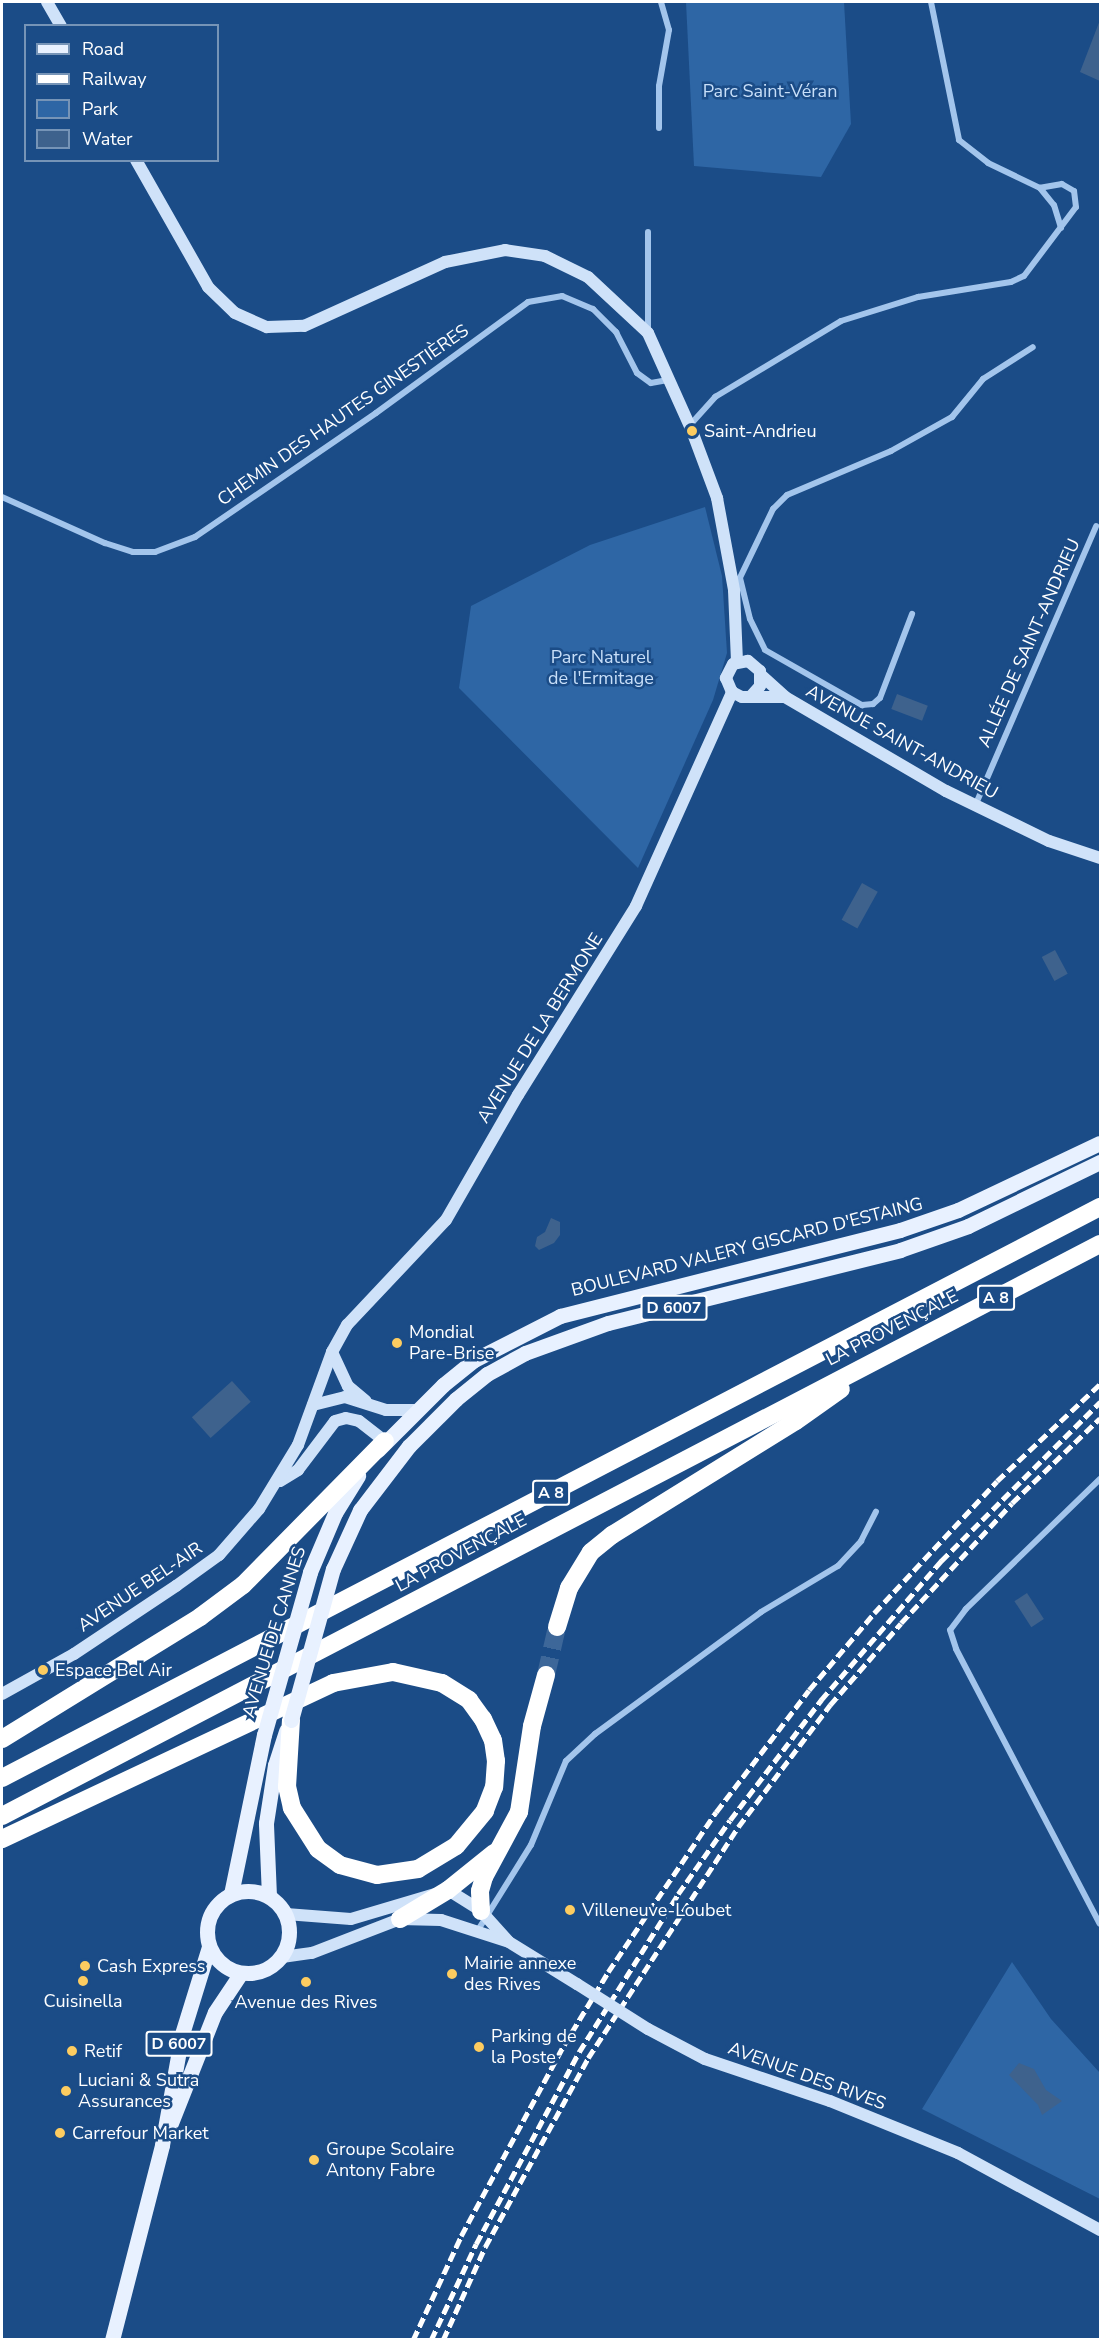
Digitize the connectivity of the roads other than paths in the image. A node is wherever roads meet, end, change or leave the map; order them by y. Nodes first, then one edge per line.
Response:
1 (46, 2) edge
2 (661, 2) edge
3 (931, 2) edge
4 (60, 24) edge
5 (659, 128) dead end
6 (137, 162) edge
7 (1040, 188) junction
8 (1061, 228) junction
9 (648, 232) dead end
10 (648, 333) junction
11 (1033, 347) dead end
12 (668, 380) junction
13 (690, 425) junction
14 (2, 497) edge
15 (1096, 526) dead end
16 (740, 578) junction
17 (734, 590) junction
18 (912, 614) dead end
19 (738, 662) junction
20 (762, 676) junction
21 (732, 692) junction
22 (752, 695) junction
23 (785, 697) junction
24 (975, 806) junction
25 (1101, 858) edge
26 (1101, 1143) edge
27 (1101, 1162) edge
28 (1101, 1207) edge
29 (1101, 1244) edge
30 (332, 1352) junction
31 (891, 1353) junction
32 (369, 1403) junction
33 (313, 1405) junction
34 (416, 1410) junction
35 (385, 1441) junction
36 (1101, 1479) edge
37 (277, 1484) junction
38 (876, 1512) dead end
39 (558, 1627) tunnel mouth
40 (546, 1675) tunnel mouth
41 (2, 1694) edge
42 (291, 1720) junction
43 (2, 1739) edge
44 (2, 1778) edge
45 (2, 1816) edge
46 (2, 1839) edge
47 (498, 1851) junction
48 (448, 1890) junction
49 (231, 1894) junction
50 (269, 1896) junction
51 (286, 1914) junction
52 (485, 1914) junction
53 (400, 1919) junction
54 (1101, 1924) edge
55 (478, 1930) junction
56 (509, 1942) junction
57 (209, 1947) junction
58 (282, 1957) junction
59 (241, 1973) junction
60 (162, 2145) junction
61 (1101, 2230) edge
62 (112, 2340) edge

1 - 4 street
2 - 5 street
3 - 7 street
6 - 10 street
7 - 8 street
7 - 8 street
8 - 13 street
9 - 10 street
10 - 12 street
11 - 16 street
12 - 13 street
12 - 14 street, CHEMIN DES HAUTES GINESTIÈRES
13 - 17 street
15 - 24 street, ALLÉE DE SAINT-ANDRIEU
16 - 17 street
16 - 18 street
17 - 19 street
19 - 20 street
19 - 21 street
20 - 22 street
20 - 23 street, AVENUE SAINT-ANDRIEU
21 - 22 street
21 - 30 street, AVENUE DE LA BERMONE
22 - 23 street, AVENUE SAINT-ANDRIEU
23 - 24 street, AVENUE SAINT-ANDRIEU
24 - 25 street, AVENUE SAINT-ANDRIEU
26 - 34 main road, BOULEVARD VALERY GISCARD D'ESTAING / D 6007
27 - 42 main road, BOULEVARD VALERY GISCARD D'ESTAING / D 6007, bridge
28 - 44 highway, LA PROVENÇALE / A 8
29 - 31 highway, LA PROVENÇALE / A 8
30 - 32 street
30 - 33 street, AVENUE DE LA BERMONE
31 - 39 highway
31 - 45 highway, LA PROVENÇALE / A 8
32 - 33 street
32 - 34 street
33 - 37 street, AVENUE BEL-AIR
34 - 35 main road, AVENUE DE CANNES / D 6007
35 - 37 street, AVENUE BEL-AIR
35 - 43 highway
35 - 49 main road, AVENUE DE CANNES / D 6007, bridge
36 - 54 street
37 - 41 street, AVENUE BEL-AIR
38 - 52 street
40 - 47 highway
42 - 46 highway
42 - 50 main road, D 6007
47 - 48 highway
47 - 52 highway
48 - 51 street
48 - 52 street, AVENUE DES RIVES
48 - 53 highway
49 - 50 main road
49 - 57 main road
50 - 51 main road
51 - 58 main road
52 - 55 street
52 - 56 street, AVENUE DES RIVES
53 - 55 street, AVENUE DES RIVES
53 - 58 street, AVENUE DES RIVES
55 - 56 street, AVENUE DES RIVES
56 - 61 street, AVENUE DES RIVES, bridge
57 - 59 main road
57 - 60 main road, D 6007
58 - 59 main road
59 - 60 main road, D 6007
60 - 62 main road, D 6007

